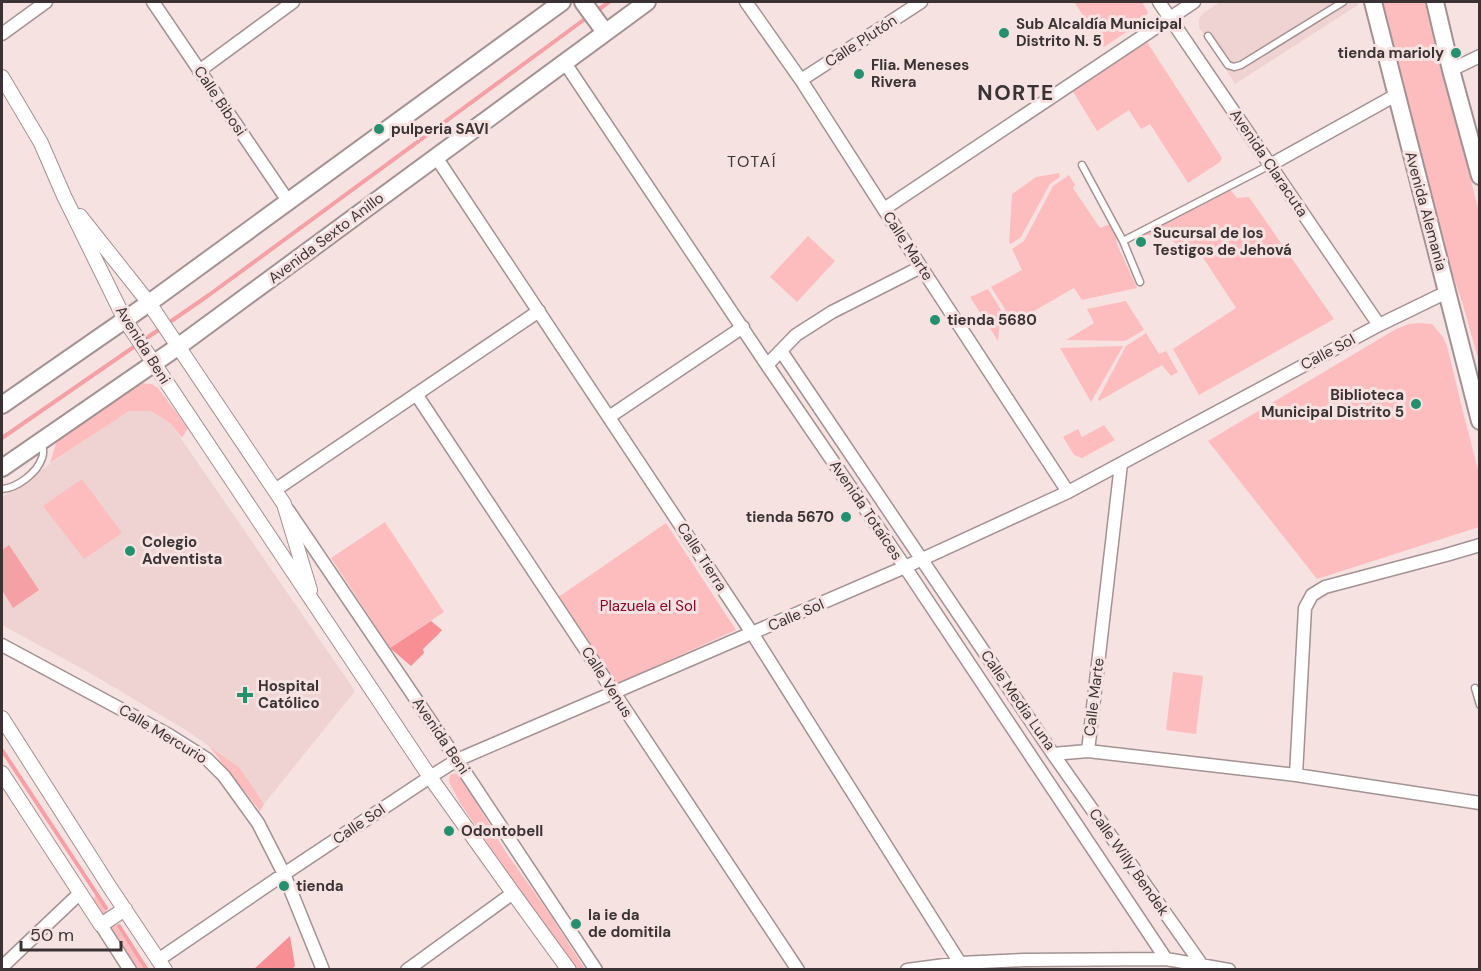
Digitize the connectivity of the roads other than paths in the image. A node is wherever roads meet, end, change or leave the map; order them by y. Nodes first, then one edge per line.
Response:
1 (46, 2) edge
2 (153, 2) edge
3 (293, 2) edge
4 (562, 2) edge
5 (647, 2) edge
6 (746, 2) edge
7 (921, 2) edge
8 (1159, 2) edge
9 (1194, 2) edge
10 (1343, 2) edge
11 (1373, 2) edge
12 (1435, 2) edge
13 (584, 4) edge
14 (1170, 18) junction
15 (601, 27) junction
16 (2, 34) edge
17 (1208, 36) dead end
18 (1479, 56) edge
19 (565, 63) junction
20 (1451, 70) junction
21 (199, 71) junction
22 (2, 77) edge
23 (801, 80) junction
24 (1396, 95) junction
25 (436, 157) junction
26 (1082, 165) dead end
27 (1270, 165) junction
28 (1479, 176) edge
29 (64, 196) junction
30 (288, 201) junction
31 (884, 209) junction
32 (1123, 241) junction
33 (921, 267) junction
34 (1140, 282) dead end
35 (1448, 292) junction
36 (151, 306) junction
37 (539, 311) junction
38 (1454, 320) junction
39 (126, 322) junction
40 (1378, 325) junction
41 (743, 327) junction
42 (176, 342) junction
43 (781, 351) junction
44 (151, 360) junction
45 (767, 365) junction
46 (1479, 377) edge
47 (416, 394) junction
48 (2, 405) edge
49 (609, 417) junction
50 (1479, 421) edge
51 (42, 440) junction
52 (1121, 464) junction
53 (2, 468) edge
54 (2, 489) edge
55 (275, 490) junction
56 (1068, 492) junction
57 (284, 504) junction
58 (1479, 544) edge
59 (921, 560) junction
60 (905, 567) junction
61 (315, 606) junction
62 (752, 633) junction
63 (2, 645) edge
64 (1475, 688) dead end
65 (614, 693) junction
66 (1479, 705) edge
67 (2, 718) edge
68 (1088, 751) junction
69 (1053, 754) junction
70 (457, 760) junction
71 (2, 773) edge
72 (1296, 775) junction
73 (430, 777) junction
74 (1479, 803) edge
75 (284, 874) junction
76 (80, 893) junction
77 (513, 893) junction
78 (124, 909) junction
79 (101, 925) junction
80 (1166, 959) junction
81 (960, 963) junction
82 (161, 965) edge
83 (2, 967) edge
84 (1203, 968) edge
85 (130, 969) edge
86 (323, 969) edge
87 (407, 969) edge
88 (569, 969) edge
89 (596, 969) edge
90 (798, 969) edge
91 (907, 969) edge
92 (1229, 969) edge

1 - 16 street
2 - 21 street, Calle Bibosi
3 - 21 street
4 - 30 main road
5 - 15 main road, Avenida Sexto Anillo
6 - 23 street, Calle Marte
7 - 23 street, Calle Plutón
8 - 14 street, Avenida Claracuta
9 - 14 street
10 - 17 lane
11 - 24 main road, Avenida Alemania
12 - 20 main road
13 - 15 main road
14 - 27 street, Avenida Claracuta
14 - 31 street
15 - 19 main road, Avenida Sexto Anillo
18 - 20 street
19 - 25 main road, Avenida Sexto Anillo
19 - 41 street, Avenida Totaíces
20 - 28 main road
21 - 30 street, Calle Bibosi
22 - 29 street, Avenida Beni
23 - 31 street, Calle Marte
24 - 27 street
24 - 35 main road, Avenida Alemania
25 - 37 street, Calle Tierra
25 - 42 main road, Avenida Sexto Anillo
26 - 32 lane
27 - 32 lane
27 - 40 street, Avenida Claracuta
29 - 36 street, Avenida Beni
29 - 39 street, Avenida Beni
30 - 36 main road
31 - 33 street, Calle Marte
32 - 34 lane
33 - 43 street
33 - 56 street, Calle Marte
35 - 38 main road, Avenida Alemania
35 - 40 street, Calle Sol
36 - 39 main road
36 - 42 street, Avenida Beni
37 - 47 street
37 - 49 street, Calle Tierra
38 - 46 main road
38 - 50 main road, Avenida Alemania
39 - 44 street, Avenida Beni
39 - 48 main road
40 - 52 street, Calle Sol
41 - 45 street, Avenida Totaíces
41 - 49 street
42 - 44 main road, Avenida Sexto Anillo
42 - 55 street, Avenida Beni
43 - 45 street
43 - 59 street, Calle Media Luna
44 - 51 main road, Avenida Sexto Anillo
44 - 61 street, Avenida Beni
45 - 60 street, Avenida Totaíces
47 - 55 street
47 - 65 street, Calle Venus
49 - 62 street, Calle Tierra
51 - 53 main road, Avenida Sexto Anillo
51 - 54 lane
52 - 56 street, Calle Sol
52 - 68 street, Calle Marte
55 - 57 street, Avenida Beni
56 - 59 street, Calle Sol
57 - 61 street, Avenida Beni
57 - 70 street, Avenida Beni
58 - 72 street
59 - 60 street, Calle Sol
59 - 69 street, Calle Media Luna
60 - 62 street, Calle Sol
60 - 80 street, Avenida Totaíces
61 - 73 street, Avenida Beni
62 - 65 street, Calle Sol
62 - 81 street, Calle Tierra
63 - 75 street, Calle Mercurio
64 - 66 lane
65 - 70 street, Calle Sol
65 - 90 street, Calle Venus
67 - 78 street
68 - 69 street, Calle Media Luna
68 - 72 street, Calle Media Luna
69 - 84 street, Calle Willy Bendek
70 - 73 street, Calle Sol
70 - 89 street, Avenida Beni
71 - 76 street
72 - 74 street, Calle Media Luna
73 - 75 street, Calle Sol
73 - 77 street, Avenida Beni
75 - 82 street, Calle Sol
75 - 86 street, Calle Mercurio
76 - 79 street
76 - 83 street
77 - 87 street
77 - 88 street, Avenida Beni
78 - 79 street
78 - 82 street
79 - 85 street
80 - 81 street
80 - 84 street
81 - 91 street
84 - 92 street

